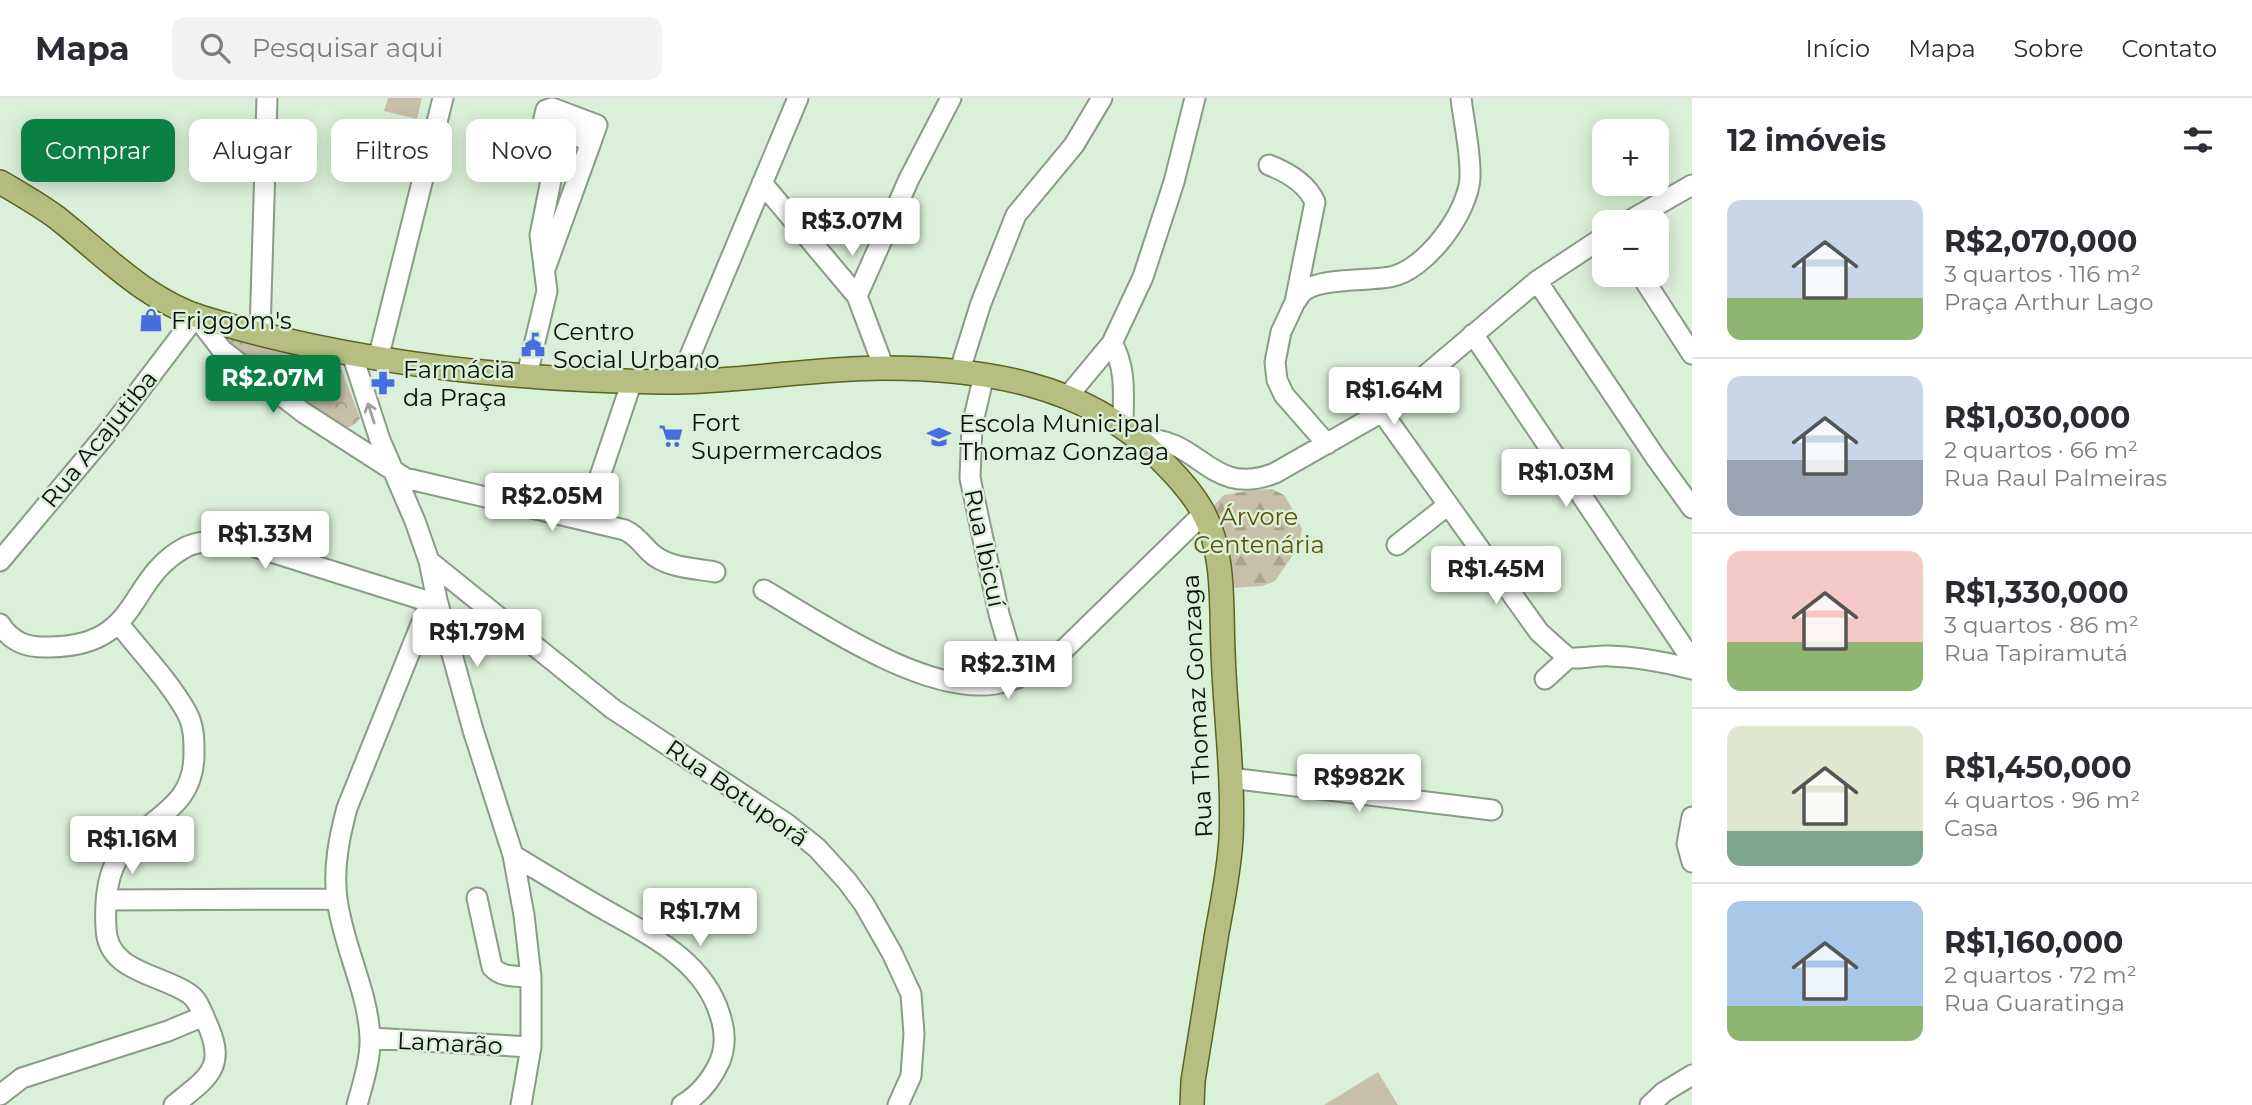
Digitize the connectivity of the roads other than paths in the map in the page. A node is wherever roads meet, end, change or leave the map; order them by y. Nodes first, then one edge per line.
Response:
1 (267, 98) edge
2 (443, 98) edge
3 (799, 98) edge
4 (951, 98) edge
5 (1102, 98) edge
6 (1195, 98) edge
7 (1461, 98) edge
8 (591, 142) dead end
9 (1269, 165) dead end
10 (551, 182) edge
11 (762, 183) junction
12 (1, 184) edge
13 (1690, 192) edge
14 (1653, 210) edge
15 (1592, 245) edge
16 (545, 269) junction
17 (1537, 281) junction
18 (1649, 287) edge
19 (857, 296) junction
20 (1295, 302) junction
21 (196, 316) junction
22 (260, 334) junction
23 (1473, 334) junction
24 (1112, 343) junction
25 (380, 351) junction
26 (352, 354) junction
27 (1692, 354) edge
28 (884, 368) junction
29 (959, 373) junction
30 (527, 375) junction
31 (984, 375) junction
32 (632, 381) junction
33 (679, 382) junction
34 (1068, 396) junction
35 (1382, 412) junction
36 (1132, 433) junction
37 (1327, 444) junction
38 (392, 471) junction
39 (595, 491) dead end
40 (1448, 505) junction
41 (1692, 508) edge
42 (1203, 513) junction
43 (1397, 545) dead end
44 (0, 561) edge
45 (429, 561) junction
46 (715, 572) dead end
47 (764, 590) dead end
48 (434, 601) junction
49 (0, 624) edge
50 (119, 624) junction
51 (1568, 658) junction
52 (1692, 660) edge
53 (1692, 669) edge
54 (1018, 678) junction
55 (1545, 679) dead end
56 (1230, 778) junction
57 (1492, 810) dead end
58 (1692, 817) edge
59 (513, 855) junction
60 (1692, 862) edge
61 (477, 898) dead end
62 (337, 899) junction
63 (107, 900) junction
64 (531, 977) junction
65 (204, 1016) junction
66 (370, 1038) junction
67 (531, 1047) junction
68 (1692, 1075) edge
69 (0, 1095) edge
70 (174, 1105) edge
71 (357, 1105) edge
72 (521, 1105) edge
73 (682, 1105) edge
74 (898, 1105) edge
75 (1192, 1105) edge
76 (1650, 1105) edge

1 - 22 street
2 - 25 street
3 - 11 street
4 - 19 street
5 - 29 street
6 - 24 street
7 - 20 street
8 - 16 street
9 - 20 street
10 - 16 street
11 - 19 street
11 - 33 street
12 - 21 main road, Rua Thomaz Gonzaga
13 - 14 street
15 - 17 street
16 - 30 street
17 - 23 street
17 - 41 street
18 - 27 street
19 - 28 street
20 - 37 street
21 - 22 main road, Rua Thomaz Gonzaga
21 - 38 street
21 - 44 street, Rua Acajutiba
22 - 26 main road, Rua Thomaz Gonzaga
23 - 35 street
23 - 52 street
24 - 34 street
24 - 36 street
25 - 26 main road, Rua Thomaz Gonzaga
25 - 30 main road, Rua Thomaz Gonzaga
38 -> 26 street
28 - 29 main road, Rua Thomaz Gonzaga
28 - 33 main road, Rua Thomaz Gonzaga
29 - 31 main road, Rua Thomaz Gonzaga
30 - 32 main road, Rua Thomaz Gonzaga
31 - 34 main road, Rua Thomaz Gonzaga
31 - 54 street, Rua Ibicuí
32 - 33 main road, Rua Thomaz Gonzaga
32 - 39 street
34 - 36 main road, Rua Thomaz Gonzaga
35 - 37 street
35 - 40 street
36 - 37 street
36 - 42 main road, Rua Thomaz Gonzaga
38 - 45 street
38 - 46 street
40 - 43 street
40 - 51 street
42 - 54 street
42 - 56 main road, Rua Thomaz Gonzaga
45 - 48 street
45 - 74 street, Rua Botuporã
47 - 54 street
48 - 50 street
48 - 59 street
48 - 62 street
49 - 50 street
50 - 63 street
51 - 53 street
51 - 55 street
56 - 57 street
56 - 75 main road, Rua Thomaz Gonzaga
58 - 60 street
59 - 64 street
59 - 73 street
61 - 64 street
62 - 63 street
62 - 66 street
63 - 65 street
64 - 67 street
65 - 69 street
65 - 70 street
66 - 67 street, Lamarão
66 - 71 street
67 - 72 street
68 - 76 street

